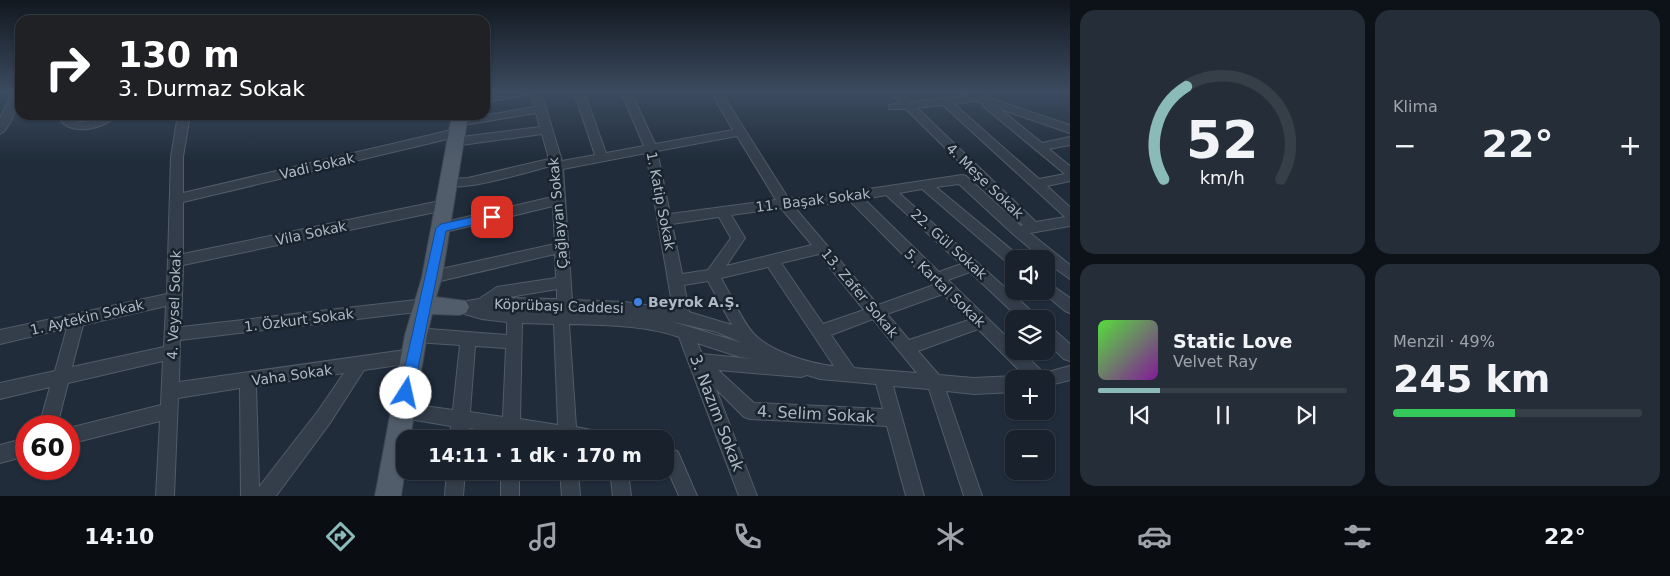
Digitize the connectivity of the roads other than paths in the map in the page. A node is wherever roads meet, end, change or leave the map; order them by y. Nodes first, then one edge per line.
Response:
1 (7, 115) edge
2 (514, 115) edge
3 (542, 115) edge
4 (587, 115) edge
5 (637, 115) edge
6 (730, 115) edge
7 (919, 115) edge
8 (961, 115) edge
9 (1003, 115) edge
10 (1032, 115) edge
11 (66, 120) edge
12 (101, 120) edge
13 (183, 120) edge
14 (457, 128) edge
15 (1070, 129) edge
16 (0, 130) edge
17 (546, 130) junction
18 (740, 132) junction
19 (1070, 141) edge
20 (652, 148) junction
21 (1040, 148) junction
22 (602, 157) junction
23 (557, 163) junction
24 (1070, 172) edge
25 (1070, 178) edge
26 (448, 183) junction
27 (1037, 184) junction
28 (925, 185) junction
29 (888, 190) junction
30 (853, 196) junction
31 (177, 198) junction
32 (560, 200) junction
33 (784, 203) junction
34 (445, 205) junction
35 (723, 212) junction
36 (664, 220) junction
37 (1068, 222) edge
38 (441, 228) junction
39 (1034, 228) junction
40 (1018, 231) junction
41 (563, 247) junction
42 (822, 248) junction
43 (1005, 252) edge
44 (176, 261) junction
45 (772, 261) junction
46 (972, 266) junction
47 (1070, 273) edge
48 (712, 275) junction
49 (432, 277) junction
50 (676, 281) junction
51 (564, 282) junction
52 (941, 283) junction
53 (1055, 294) edge
54 (174, 298) junction
55 (425, 305) junction
56 (458, 307) joint
57 (1070, 307) edge
58 (482, 308) junction
59 (1021, 310) edge
60 (563, 312) junction
61 (877, 313) junction
62 (515, 316) junction
63 (77, 320) junction
64 (981, 322) junction
65 (684, 323) junction
66 (820, 332) junction
67 (172, 334) junction
68 (416, 335) junction
69 (0, 337) edge
70 (468, 339) junction
71 (748, 339) junction
72 (1055, 340) edge
73 (514, 342) junction
74 (906, 348) junction
75 (172, 352) junction
76 (770, 354) junction
77 (1070, 354) edge
78 (412, 356) junction
79 (697, 361) junction
80 (358, 366) junction
81 (1030, 370) edge
82 (820, 372) junction
83 (1070, 373) edge
84 (850, 376) junction
85 (62, 377) junction
86 (1055, 377) edge
87 (883, 379) junction
88 (248, 380) junction
89 (935, 384) junction
90 (1005, 384) edge
91 (0, 391) edge
92 (171, 391) junction
93 (169, 411) junction
94 (403, 411) junction
95 (51, 415) edge
96 (893, 418) junction
97 (461, 419) junction
98 (460, 430) edge
99 (503, 430) edge
100 (511, 430) edge
101 (568, 430) edge
102 (80, 433) edge
103 (15, 450) edge
104 (0, 454) edge
105 (674, 468) edge
106 (455, 480) edge
107 (510, 480) edge
108 (569, 480) edge
109 (619, 480) edge
110 (165, 496) edge
111 (250, 496) edge
112 (264, 496) edge
113 (388, 496) edge
114 (454, 496) edge
115 (510, 496) edge
116 (570, 496) edge
117 (622, 496) edge
118 (688, 496) edge
119 (748, 496) edge
120 (915, 496) edge
121 (973, 496) edge

1 - 16 street
2 - 14 street
3 - 17 street, Çağlayan Sokak
4 - 22 street
5 - 20 street, 1. Katip Sokak
6 - 18 street, 13. Zafer Sokak
7 - 39 street, 4. Meşe Sokak
8 - 27 street
9 - 21 street
10 - 15 street
11 - 12 street
13 - 31 street, 4. Veysel Sokak
14 - 17 street
14 - 26 main road
14 - 31 street, Vadi Sokak
17 - 23 street, Çağlayan Sokak
18 - 20 street
18 - 33 street, 13. Zafer Sokak
19 - 21 street
20 - 22 street
20 - 36 street, 1. Katip Sokak
21 - 24 street
22 - 23 street
23 - 26 street
23 - 32 street, Çağlayan Sokak
25 - 27 street
26 - 34 main road
27 - 37 street
28 - 29 street, 11. Başak Sokak
28 - 40 street, 11. Başak Sokak
28 - 43 street
29 - 30 street, 11. Başak Sokak
29 - 46 street, 22. Gül Sokak
30 - 33 street, 11. Başak Sokak
30 - 52 street, 5. Kartal Sokak
31 - 44 street, 4. Veysel Sokak
32 - 38 street
32 - 41 street, Çağlayan Sokak
33 - 35 street, 11. Başak Sokak
33 - 42 street, 13. Zafer Sokak
34 - 38 main road
34 - 44 street, Vila Sokak
35 - 36 street, 11. Başak Sokak
35 - 48 street
36 - 50 street, 1. Katip Sokak
37 - 39 street
38 - 49 main road
39 - 40 street
40 - 47 street
41 - 49 street
41 - 51 street, Çağlayan Sokak
42 - 45 street
42 - 61 street, 13. Zafer Sokak
44 - 54 street, 4. Veysel Sokak
45 - 48 street
45 - 66 street
46 - 52 street
46 - 59 street, 22. Gül Sokak
48 - 50 street
48 - 71 street
49 - 55 main road
50 - 65 street, 1. Katip Sokak
51 - 58 street
51 - 60 street, Çağlayan Sokak
52 - 61 street
52 - 64 street, 5. Kartal Sokak
53 - 57 street
54 - 63 street, 1. Aytekin Sokak
54 - 67 street, 4. Veysel Sokak
55 - 56 main road, Köprübaşı Caddesi
55 - 67 street, 1. Özkurt Sokak
55 - 68 main road
56 - 58 street, Köprübaşı Caddesi
58 - 60 street, Köprübaşı Caddesi
58 - 62 street, Köprübaşı Caddesi
60 - 62 street, Köprübaşı Caddesi
60 - 65 street, Köprübaşı Caddesi
60 - 101 street, Çağlayan Sokak
61 - 66 street
61 - 74 street, 13. Zafer Sokak
62 - 73 street
63 - 69 street, 1. Aytekin Sokak
63 - 85 street
64 - 74 street
64 - 81 street, 5. Kartal Sokak
65 - 71 street, Köprübaşı Caddesi
65 - 76 street, Köprübaşı Caddesi
65 - 79 street, 3. Nazım Sokak
66 - 84 street
67 - 75 street, 4. Veysel Sokak
68 - 70 street
68 - 78 main road
70 - 73 street
70 - 97 street
71 - 76 street, Köprübaşı Caddesi
72 - 77 street
73 - 100 street
74 - 89 street, 13. Zafer Sokak
75 - 85 street
75 - 92 street, 4. Veysel Sokak
76 - 82 street, Köprübaşı Caddesi
78 - 80 street, Vaha Sokak
78 - 94 main road
79 - 82 street
79 - 96 street, 4. Selim Sokak
79 - 119 street, 3. Nazım Sokak
80 - 88 street, Vaha Sokak
80 - 112 street
82 - 84 street, Köprübaşı Caddesi
83 - 86 street
84 - 87 street, Köprübaşı Caddesi
85 - 91 street
85 - 95 street
87 - 89 street, Köprübaşı Caddesi
87 - 96 street
88 - 92 street, Vaha Sokak
88 - 111 street
89 - 90 street, Köprübaşı Caddesi
89 - 121 street
92 - 93 street, 4. Veysel Sokak
93 - 102 street
93 - 110 street, 4. Veysel Sokak
94 - 97 street
94 - 113 main road
96 - 120 street
97 - 98 street
97 - 99 street
103 - 104 street
105 - 118 street
106 - 114 street
107 - 115 street
108 - 116 street
109 - 117 street

